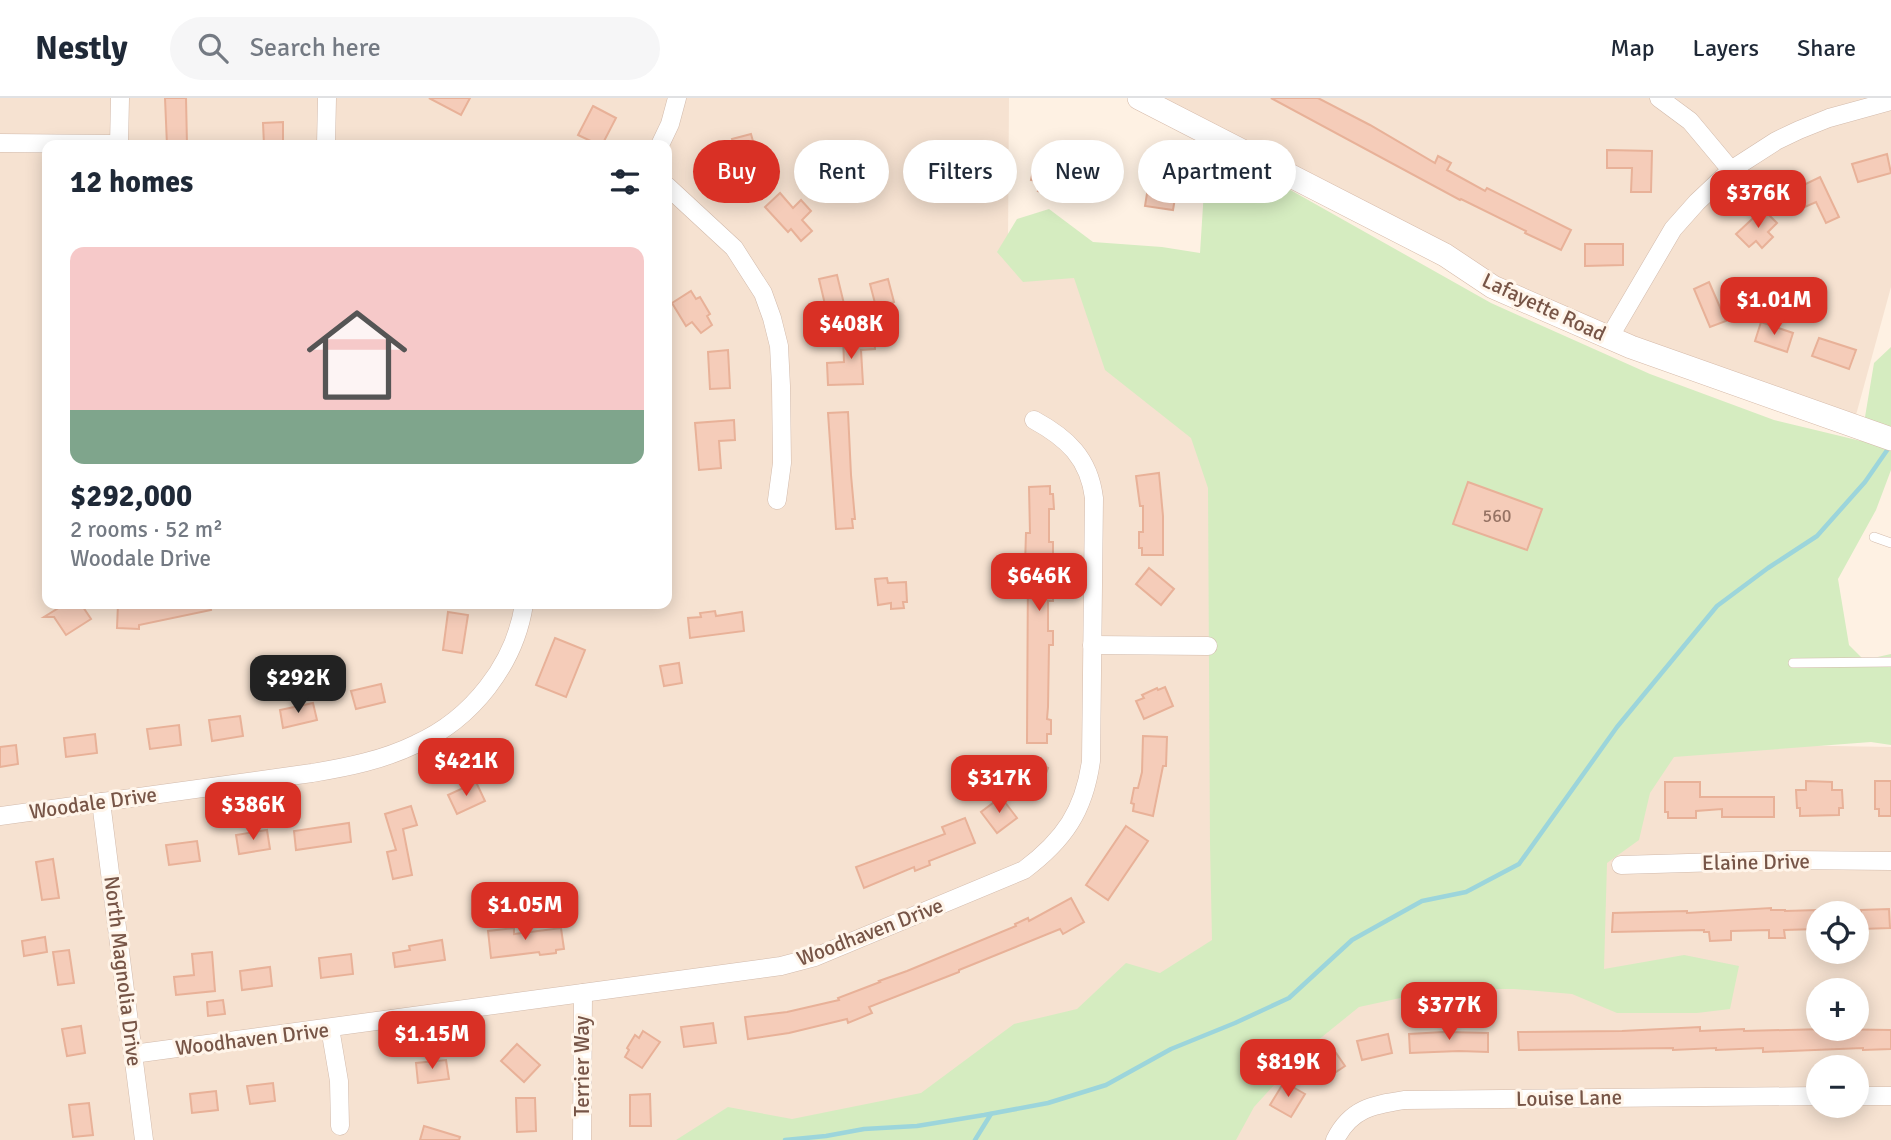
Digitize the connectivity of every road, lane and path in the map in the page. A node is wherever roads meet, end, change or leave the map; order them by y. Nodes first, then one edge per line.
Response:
1 (120, 98) edge
2 (327, 98) edge
3 (677, 98) edge
4 (1139, 98) edge
5 (1659, 98) edge
6 (1891, 101) edge
7 (119, 140) edge
8 (326, 140) edge
9 (662, 140) edge
10 (0, 143) edge
11 (42, 143) edge
12 (1731, 170) junction
13 (672, 191) edge
14 (1609, 338) junction
15 (1034, 419) dead end
16 (1882, 436) edge
17 (777, 500) dead end
18 (1874, 537) dead end
19 (1891, 543) edge
20 (523, 609) edge
21 (1093, 645) junction
22 (1208, 646) dead end
23 (1891, 662) edge
24 (1793, 663) dead end
25 (101, 802) junction
26 (0, 816) edge
27 (1891, 861) edge
28 (1621, 865) dead end
29 (583, 993) junction
30 (330, 1028) junction
31 (133, 1054) junction
32 (1869, 1096) edge
33 (1891, 1096) edge
34 (1806, 1097) edge
35 (340, 1126) dead end
36 (144, 1140) edge
37 (582, 1140) edge
38 (1335, 1140) edge

1 - 7 street
2 - 8 street
3 - 9 street
4 - 14 main road, Lafayette Road
5 - 12 street
6 - 12 street
10 - 11 street
12 - 14 street
13 - 17 street
14 - 16 main road, Lafayette Road
15 - 21 street, Woodhaven Drive
18 - 19 lane
20 - 25 street, Woodale Drive
21 - 22 street
21 - 29 street, Woodhaven Drive
23 - 24 lane
25 - 26 street, Woodale Drive
25 - 31 street, North Magnolia Drive
27 - 28 street, Elaine Drive
29 - 30 street, Woodhaven Drive
29 - 37 street, Terrier Way
30 - 31 street, Woodhaven Drive
30 - 35 street
31 - 36 street, North Magnolia Drive
32 - 33 street
34 - 38 street, Louise Lane

